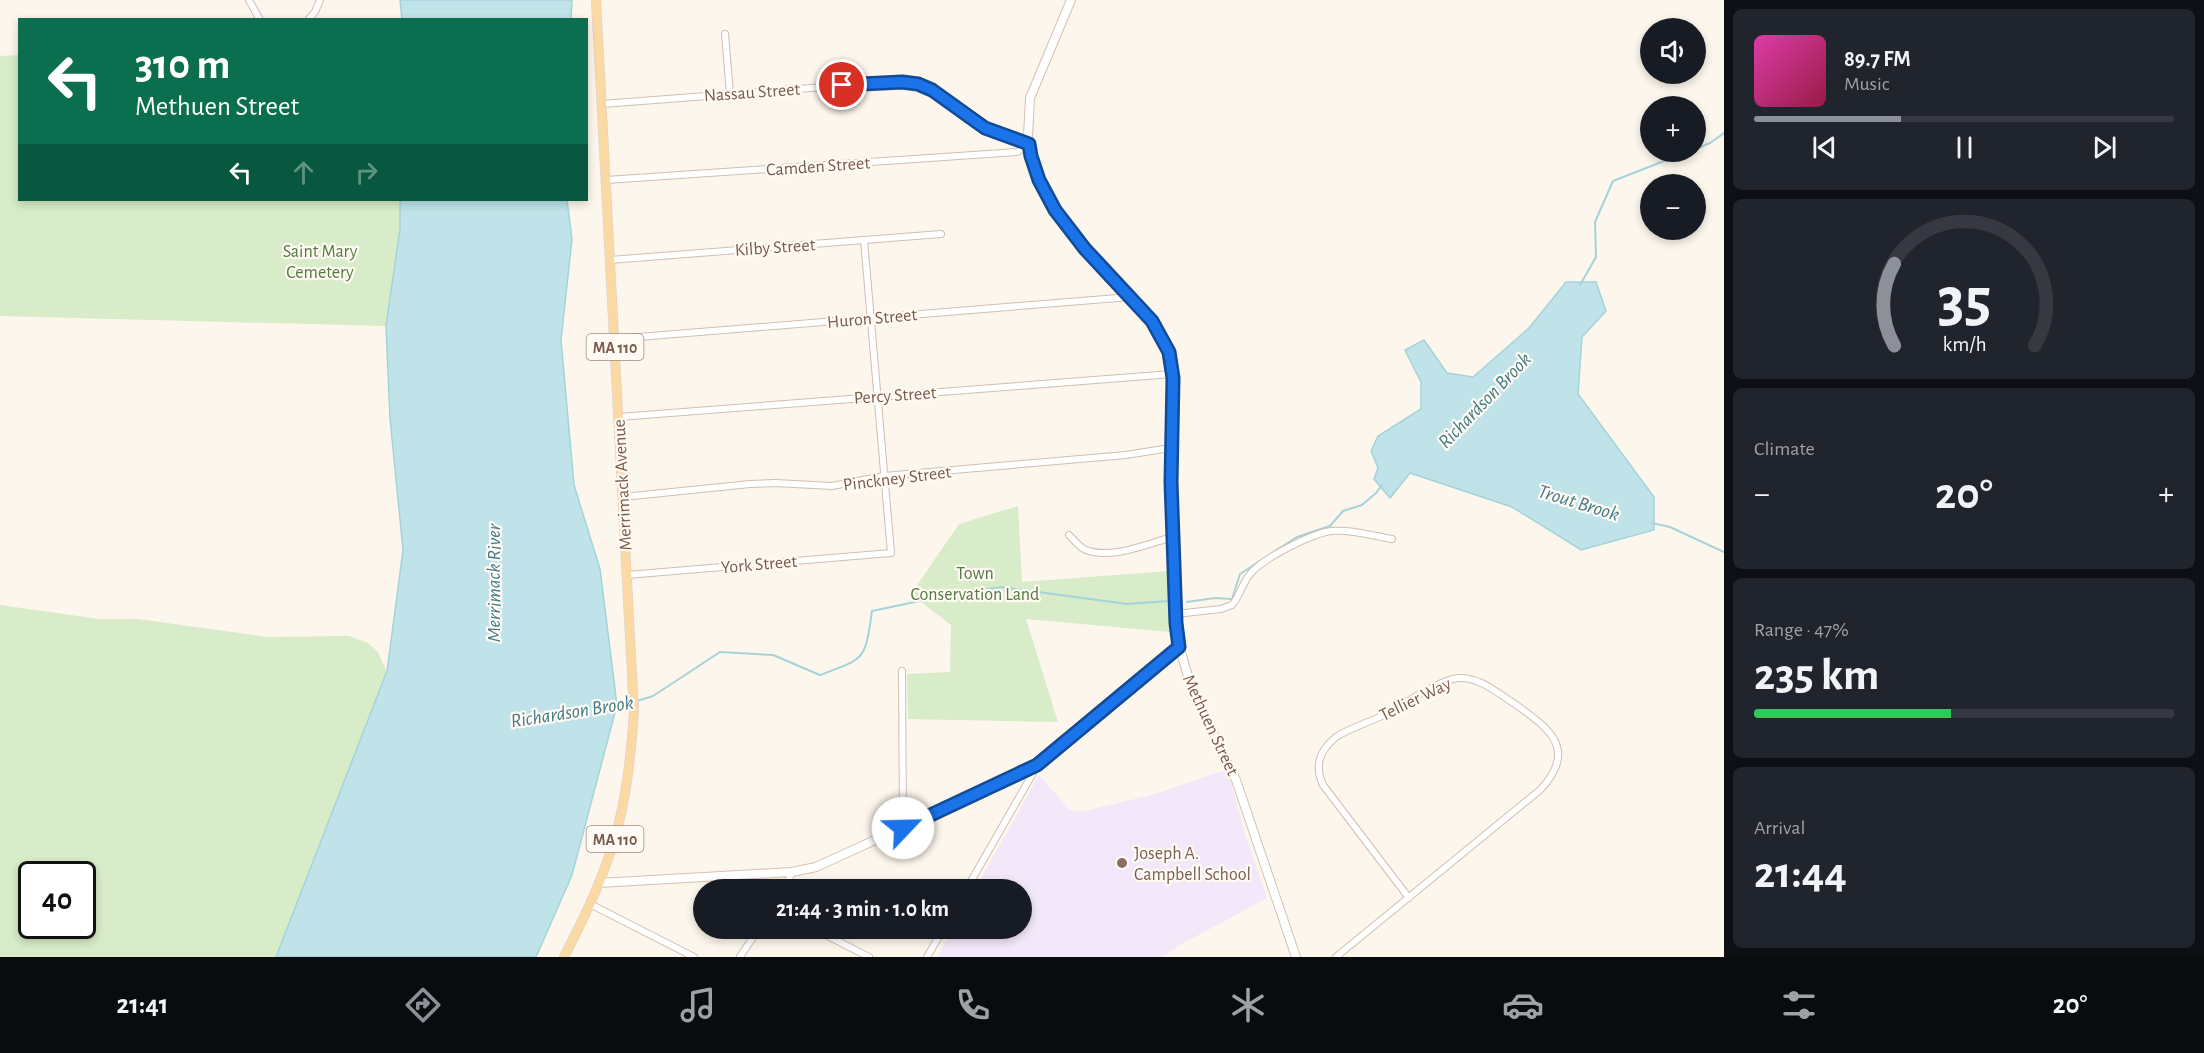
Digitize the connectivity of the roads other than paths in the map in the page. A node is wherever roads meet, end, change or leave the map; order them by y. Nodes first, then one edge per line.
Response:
1 (249, 0) edge
2 (320, 0) edge
3 (596, 0) edge
4 (1071, 0) edge
5 (259, 18) edge
6 (310, 18) edge
7 (725, 34) dead end
8 (730, 94) junction
9 (602, 104) junction
10 (1029, 144) junction
11 (606, 180) junction
12 (941, 234) dead end
13 (864, 240) junction
14 (610, 260) junction
15 (1130, 297) junction
16 (871, 318) junction
17 (615, 339) junction
18 (1172, 374) junction
19 (878, 397) junction
20 (619, 417) junction
21 (1170, 448) junction
22 (884, 476) junction
23 (623, 497) junction
24 (1069, 535) dead end
25 (1173, 537) junction
26 (1392, 539) dead end
27 (627, 575) junction
28 (1176, 614) junction
29 (1179, 647) junction
30 (902, 672) dead end
31 (1037, 765) junction
32 (903, 828) junction
33 (792, 872) junction
34 (789, 879) edge
35 (972, 879) edge
36 (599, 883) junction
37 (1409, 898) junction
38 (590, 904) junction
39 (752, 939) edge
40 (834, 939) edge
41 (938, 939) edge
42 (564, 957) edge
43 (694, 957) edge
44 (740, 957) edge
45 (869, 957) edge
46 (927, 957) edge
47 (1296, 957) edge
48 (1336, 957) edge

1 - 5 street
2 - 6 street
3 - 9 main road, Merrimack Avenue / MA 110
4 - 10 street, Methuen Street
7 - 8 street
8 - 9 street, Nassau Street
8 - 10 street, Nassau Street
9 - 11 main road, Merrimack Avenue / MA 110
10 - 11 street, Camden Street
10 - 15 street, Methuen Street
11 - 14 main road, Merrimack Avenue / MA 110
12 - 13 street, Kilby Street
13 - 14 street, Kilby Street
13 - 16 street
14 - 17 main road, Merrimack Avenue / MA 110
15 - 16 street, Huron Street
15 - 18 street, Methuen Street
16 - 17 street, Huron Street
16 - 19 street
17 - 20 main road, Merrimack Avenue / MA 110
18 - 19 street, Percy Street
18 - 21 street, Methuen Street
19 - 20 street, Percy Street
19 - 22 street
20 - 23 main road, Merrimack Avenue / MA 110
21 - 22 street, Pinckney Street
21 - 25 street, Methuen Street
22 - 23 street, Pinckney Street
22 - 27 street, York Street
23 - 27 main road, Merrimack Avenue / MA 110
24 - 25 street
25 - 28 street, Methuen Street
26 - 28 street
27 - 36 main road, Merrimack Avenue / MA 110
28 - 29 street, Methuen Street
29 - 31 street
29 - 47 street, Methuen Street
30 - 32 street
31 - 32 street
31 - 35 street
32 - 33 street
33 - 34 street
33 - 36 street
36 - 38 main road, Merrimack Avenue / MA 110
37 - 37 street, Tellier Way
37 - 48 street, Tellier Way
38 - 42 main road, Merrimack Avenue / MA 110
38 - 43 street
39 - 44 street
40 - 45 street
41 - 46 street

